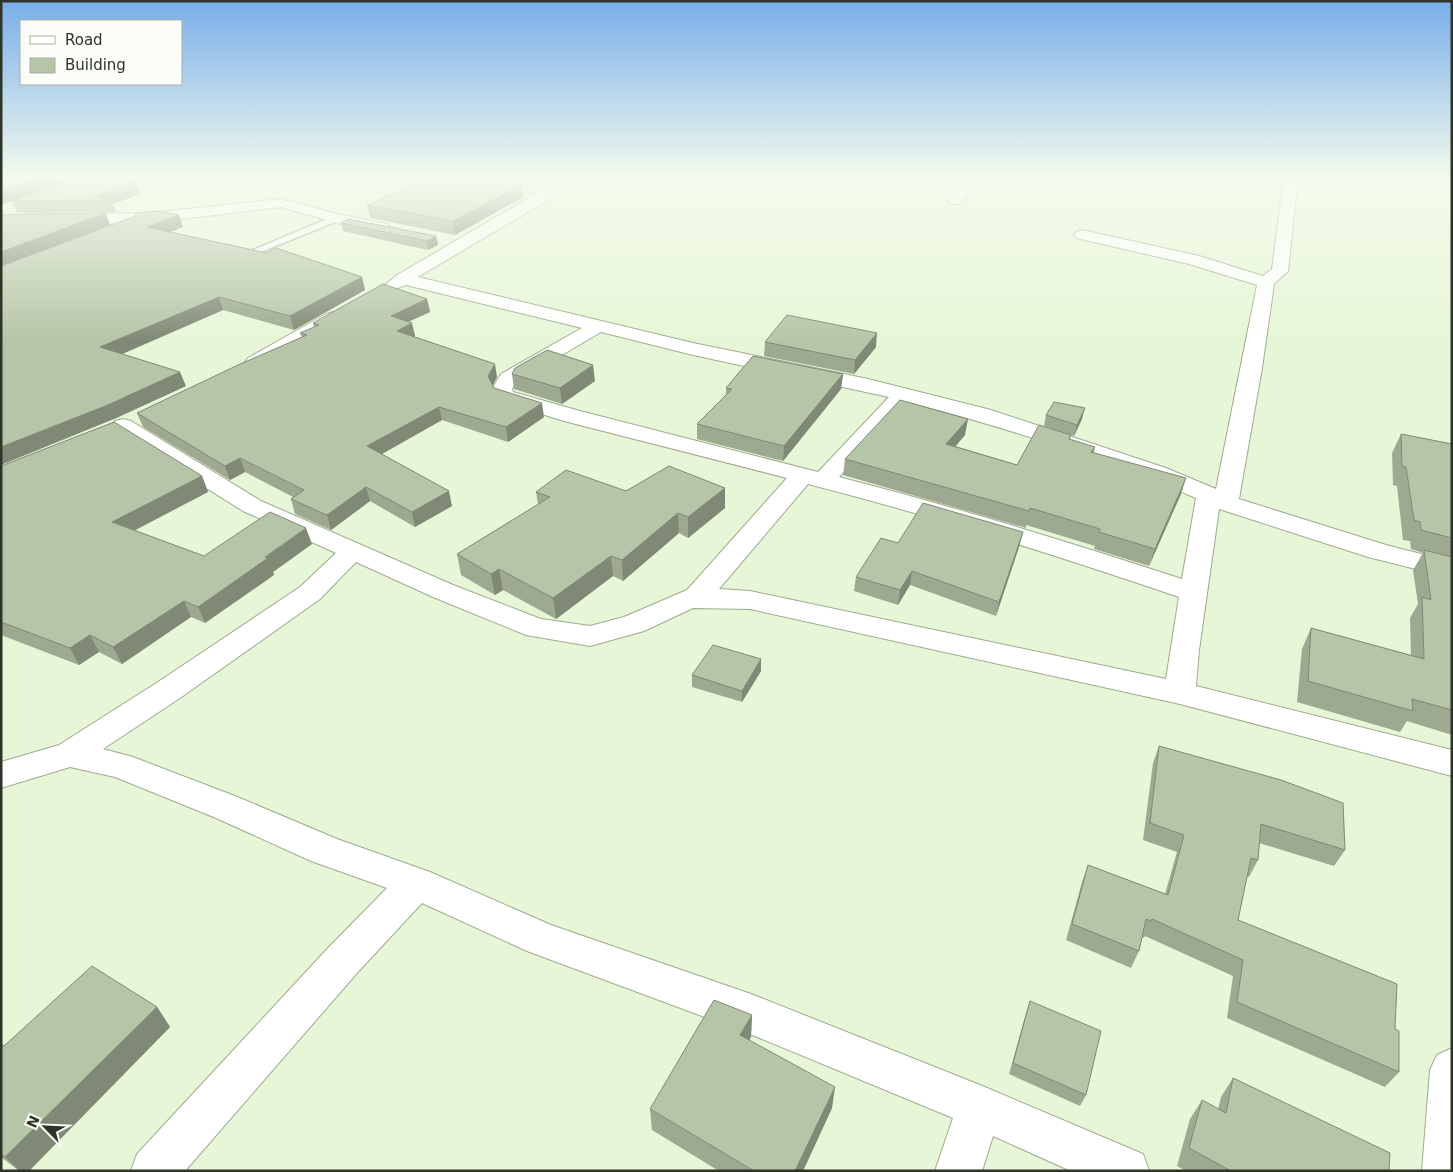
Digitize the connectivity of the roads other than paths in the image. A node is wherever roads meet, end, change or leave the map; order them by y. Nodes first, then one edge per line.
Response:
1 (110, 233) edge
2 (301, 233) edge
3 (482, 233) edge
4 (1285, 233) edge
5 (106, 234) edge
6 (1082, 234) dead end
7 (438, 238) dead end
8 (465, 243) junction
9 (258, 250) edge
10 (403, 279) junction
11 (1266, 282) junction
12 (381, 291) edge
13 (351, 308) edge
14 (597, 327) junction
15 (242, 369) edge
16 (904, 394) junction
17 (124, 425) dead end
18 (813, 477) junction
19 (1217, 499) junction
20 (353, 552) junction
21 (1452, 570) edge
22 (1193, 592) junction
23 (695, 599) junction
24 (1180, 693) junction
25 (70, 754) junction
26 (1452, 763) edge
27 (1, 775) edge
28 (417, 884) junction
29 (1452, 1070) edge
30 (980, 1107) junction
31 (154, 1171) edge
32 (958, 1171) edge
33 (1126, 1171) edge
34 (1446, 1171) edge

1 - 5 street
2 - 9 lane
3 - 8 street
4 - 11 street
6 - 11 street
7 - 8 street
8 - 10 street
10 - 12 street
10 - 14 street
11 - 19 street
13 - 15 street
14 - 16 street
14 - 18 street
16 - 18 street
16 - 19 street
17 - 20 street
18 - 22 street
18 - 23 street
19 - 21 street
19 - 22 street
20 - 23 street
20 - 25 street
22 - 24 street
23 - 24 street
24 - 26 street
25 - 27 street
25 - 28 street
28 - 30 street
28 - 31 street
29 - 34 street
30 - 32 street
30 - 33 street

